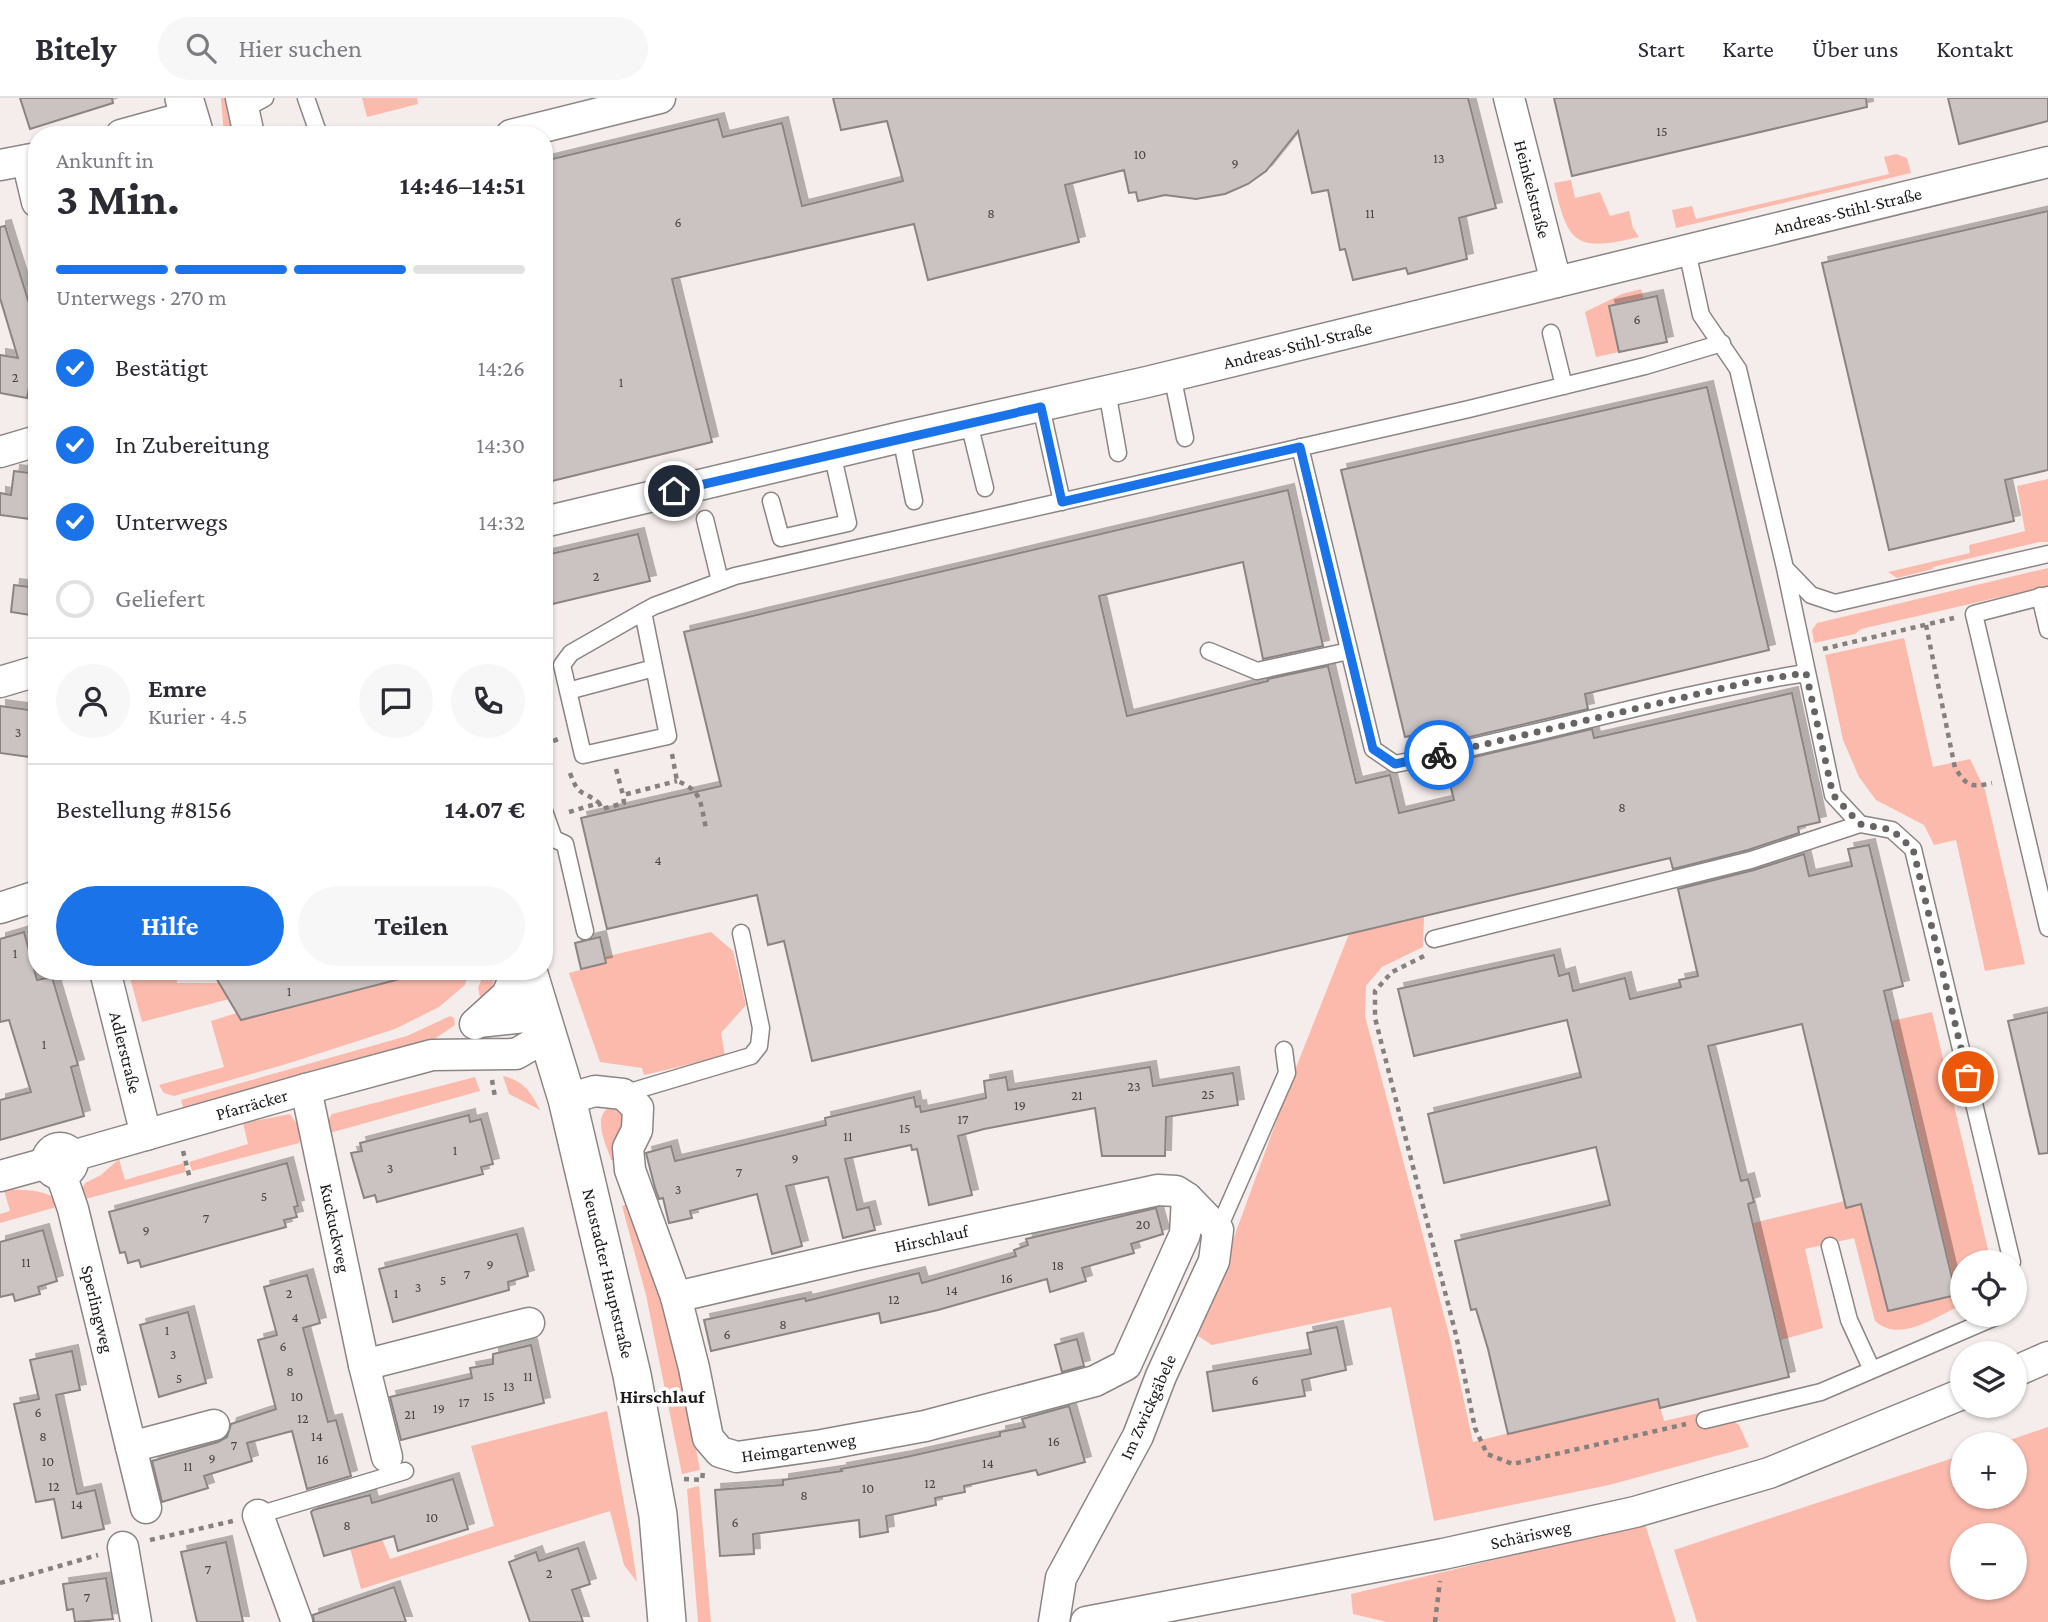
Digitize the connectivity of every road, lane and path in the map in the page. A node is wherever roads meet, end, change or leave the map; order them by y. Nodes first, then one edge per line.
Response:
1 (306, 98) edge
2 (660, 98) edge
3 (1509, 98) edge
4 (190, 116) edge
5 (154, 126) edge
6 (316, 126) edge
7 (547, 126) edge
8 (21, 161) edge
9 (2048, 162) edge
10 (28, 179) edge
11 (1687, 251) junction
12 (1556, 282) junction
13 (1551, 333) dead end
14 (1722, 343) junction
15 (1172, 375) junction
16 (1564, 386) junction
17 (1107, 391) junction
18 (1041, 407) junction
19 (969, 423) junction
20 (901, 437) junction
21 (1185, 438) dead end
22 (28, 444) edge
23 (1300, 447) junction
24 (0, 452) edge
25 (832, 453) junction
26 (1118, 453) dead end
27 (985, 488) dead end
28 (771, 501) dead end
29 (914, 501) dead end
30 (1062, 502) junction
31 (705, 519) dead end
32 (553, 520) edge
33 (2048, 554) edge
34 (1784, 568) junction
35 (720, 581) junction
36 (2044, 596) edge
37 (643, 612) junction
38 (1974, 614) junction
39 (1926, 625) junction
40 (2048, 631) edge
41 (1209, 651) dead end
42 (1349, 651) junction
43 (1802, 654) junction
44 (553, 665) edge
45 (562, 665) junction
46 (654, 668) junction
47 (1806, 673) junction
48 (28, 674) edge
49 (0, 682) edge
50 (568, 691) junction
51 (668, 736) junction
52 (558, 739) dead end
53 (553, 741) edge
54 (611, 748) junction
55 (2013, 779) junction
56 (677, 781) junction
57 (623, 795) junction
58 (569, 812) dead end
59 (1860, 824) junction
60 (706, 828) dead end
61 (553, 836) edge
62 (28, 899) edge
63 (0, 908) edge
64 (2048, 928) edge
65 (585, 931) dead end
66 (741, 933) dead end
67 (1434, 939) joint
68 (107, 980) edge
69 (513, 980) edge
70 (531, 980) edge
71 (478, 1022) junction
72 (543, 1023) junction
73 (1284, 1050) dead end
74 (516, 1054) junction
75 (432, 1055) junction
76 (491, 1076) dead end
77 (306, 1089) junction
78 (564, 1091) junction
79 (623, 1094) junction
80 (495, 1097) dead end
81 (146, 1135) junction
82 (60, 1164) junction
83 (0, 1176) edge
84 (1187, 1198) junction
85 (1218, 1230) junction
86 (1830, 1246) dead end
87 (2009, 1250) edge
88 (676, 1297) junction
89 (529, 1323) dead end
90 (1972, 1327) edge
91 (2048, 1357) edge
92 (365, 1365) junction
93 (2027, 1366) edge
94 (1872, 1370) junction
95 (1950, 1399) edge
96 (1705, 1420) joint
97 (214, 1425) dead end
98 (131, 1447) junction
99 (396, 1464) joint
100 (704, 1469) dead end
101 (680, 1479) dead end
102 (146, 1508) dead end
103 (258, 1515) joint
104 (123, 1547) dead end
105 (1443, 1554) junction
106 (136, 1622) edge
107 (297, 1622) edge
108 (667, 1622) edge
109 (1054, 1622) edge
110 (1086, 1622) edge
111 (1435, 1622) edge

1 - 6 lane
2 - 7 street
3 - 12 street, Heinkelstraße
4 - 5 street
8 - 10 street
9 - 11 street, Andreas-Stihl-Straße
11 - 12 street, Andreas-Stihl-Straße
11 - 14 lane
12 - 15 street, Andreas-Stihl-Straße
13 - 16 lane
14 - 16 lane
14 - 34 lane
15 - 17 street, Andreas-Stihl-Straße
15 - 21 lane
16 - 23 lane
17 - 18 street, Andreas-Stihl-Straße
17 - 26 lane
18 - 19 street, Andreas-Stihl-Straße
18 - 30 lane
19 - 20 street, Andreas-Stihl-Straße
19 - 27 lane
20 - 25 street, Andreas-Stihl-Straße
20 - 29 lane
22 - 24 street
23 - 30 lane
23 - 42 lane
25 - 28 lane
25 - 32 street, Andreas-Stihl-Straße
30 - 35 lane
31 - 35 lane
33 - 34 lane
34 - 43 lane
35 - 37 lane
36 - 38 lane
36 - 40 lane
37 - 45 lane
37 - 46 lane
38 - 39 path
38 - 55 lane
39 - 43 path
39 - 55 path
41 - 42 lane
42 - 47 lane
43 - 47 lane
44 - 45 lane
45 - 50 lane
46 - 50 lane
46 - 51 lane
47 - 59 lane
48 - 49 street
50 - 54 lane
51 - 54 lane
51 - 56 path
52 - 53 path
54 - 57 path
55 - 64 lane
56 - 57 path
56 - 60 path
57 - 58 path
59 - 67 lane
59 - 87 lane
61 - 65 lane
62 - 63 street
66 - 79 lane
67 - 96 path
68 - 81 street, Adlerstraße
69 - 71 street, Pfarräcker
70 - 72 street, Neustadter Hauptstraße
71 - 72 street, Pfarräcker
71 - 75 street, Pfarräcker
72 - 74 street
72 - 78 street, Neustadter Hauptstraße
73 - 85 lane
74 - 75 street, Pfarräcker
74 - 78 street
75 - 77 street, Pfarräcker
76 - 80 path
77 - 81 street, Pfarräcker
77 - 92 street, Kuckuckweg
78 - 79 street
78 - 108 street, Neustadter Hauptstraße
79 - 88 street, Heimgartenweg
81 - 82 street, Pfarräcker
82 - 83 street, Pfarräcker
82 - 98 street, Sperlingweg
84 - 85 street
84 - 88 street, Hirschlauf
84 - 88 street, Heimgartenweg
85 - 109 street, Im Zwickgäbele
86 - 94 lane
89 - 92 street
90 - 94 lane
91 - 93 street
92 - 99 street, Kuckuckweg
94 - 96 lane
95 - 105 street, Schärisweg
97 - 98 street
98 - 102 street, Sperlingweg
99 - 103 lane
100 - 101 path
103 - 107 street
104 - 106 street
105 - 110 street, Schärisweg
105 - 111 path

